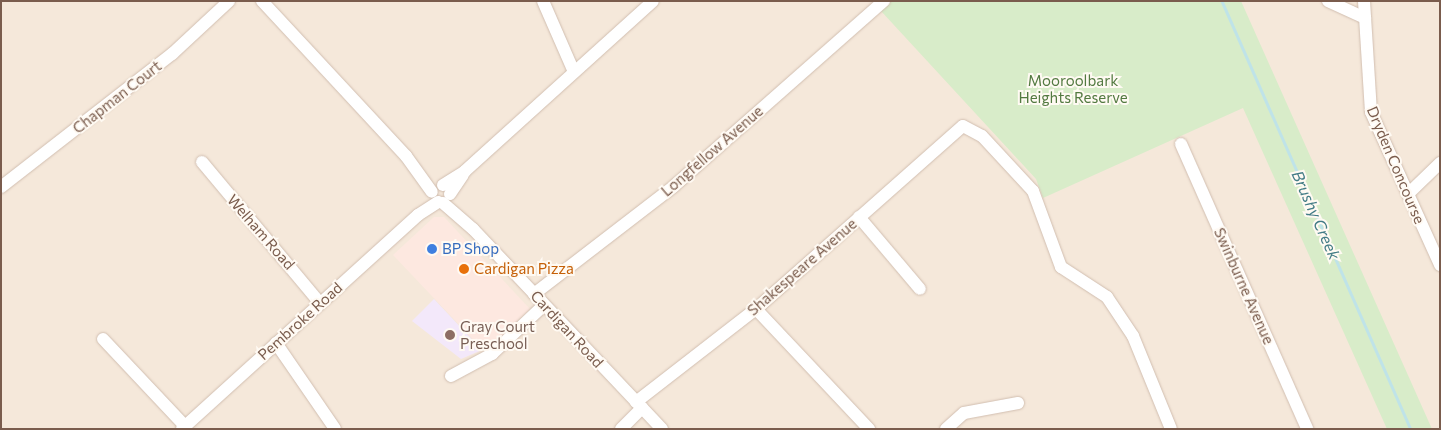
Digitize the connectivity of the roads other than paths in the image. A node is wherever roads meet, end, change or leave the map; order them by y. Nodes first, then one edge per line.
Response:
1 (229, 1) edge
2 (262, 1) edge
3 (543, 1) edge
4 (653, 1) edge
5 (884, 1) edge
6 (1328, 1) edge
7 (1364, 1) edge
8 (1365, 18) junction
9 (574, 72) junction
10 (1181, 144) dead end
11 (202, 162) dead end
12 (1440, 163) edge
13 (1, 187) edge
14 (441, 194) junction
15 (1408, 194) junction
16 (860, 217) junction
17 (1440, 265) edge
18 (920, 290) dead end
19 (534, 294) junction
20 (320, 303) junction
21 (544, 305) junction
22 (756, 309) junction
23 (103, 339) dead end
24 (276, 343) junction
25 (451, 376) dead end
26 (1018, 404) dead end
27 (639, 405) junction
28 (184, 428) edge
29 (335, 429) edge
30 (621, 429) edge
31 (662, 429) edge
32 (869, 429) edge
33 (946, 429) edge
34 (1171, 429) edge
35 (1307, 429) edge

1 - 13 street, Chapman Court
2 - 14 street, Cardigan Road
3 - 9 street
4 - 9 street, Pembroke Road
5 - 19 street, Longfellow Avenue
6 - 8 street
7 - 8 street, Dryden Concourse
8 - 15 street, Dryden Concourse
9 - 14 street, Pembroke Road
10 - 35 street, Swinburne Avenue
11 - 20 street, Welham Road
12 - 15 street
14 - 19 street, Cardigan Road
14 - 20 street, Pembroke Road
15 - 17 street, Dryden Concourse
16 - 18 street
16 - 22 street, Shakespeare Avenue
16 - 34 street, Shakespeare Avenue
19 - 21 street, Cardigan Road
20 - 24 street, Pembroke Road
21 - 25 street
21 - 27 street, Cardigan Road
22 - 27 street, Shakespeare Avenue
22 - 32 street
23 - 28 street
24 - 28 street, Pembroke Road
24 - 29 street
26 - 33 street
27 - 30 street, Shakespeare Avenue
27 - 31 street, Cardigan Road

